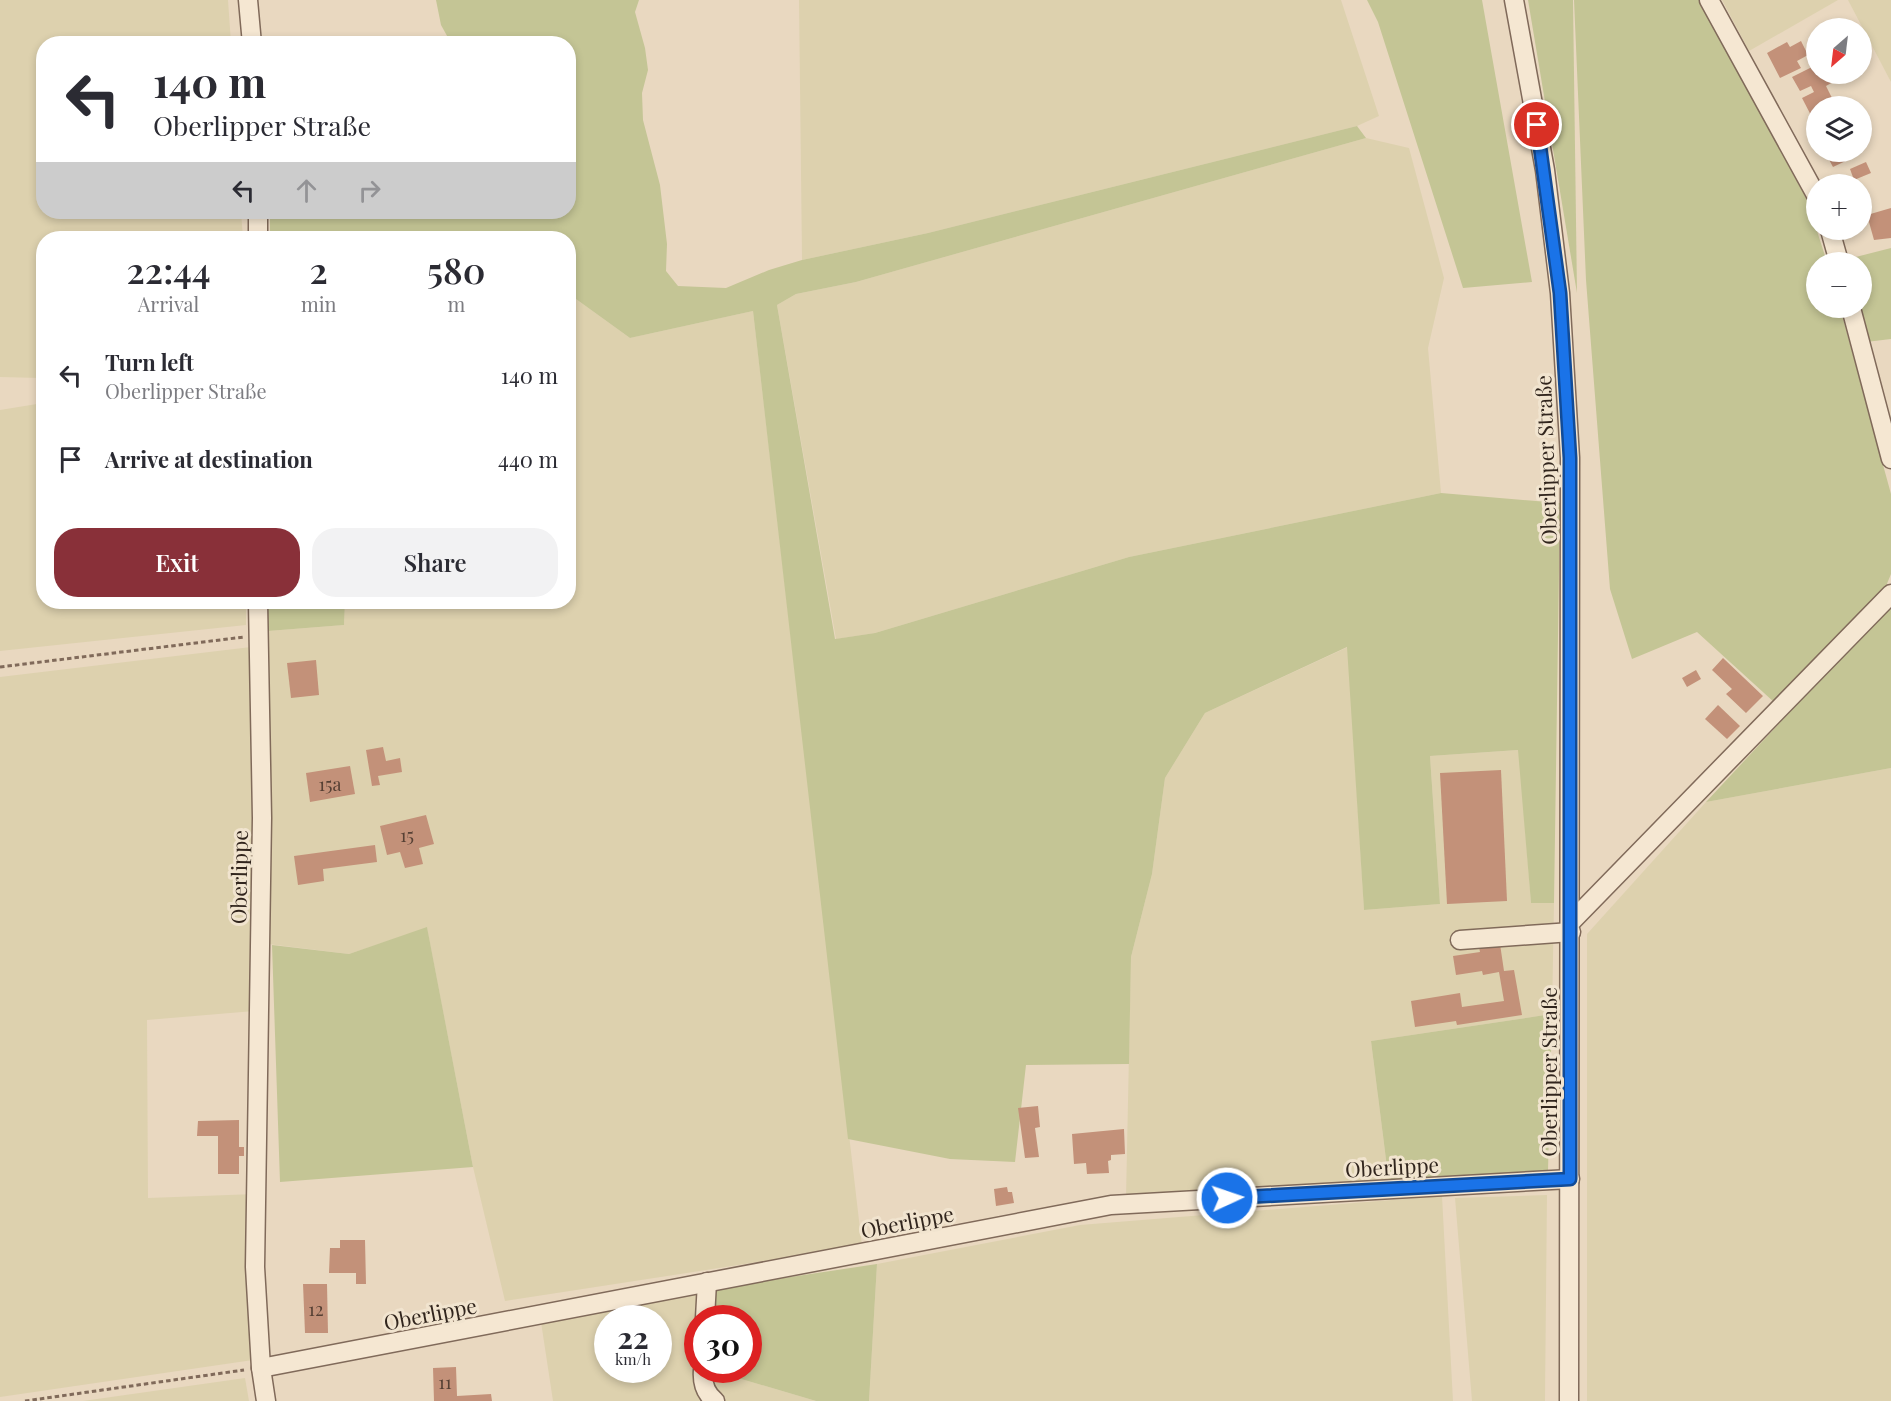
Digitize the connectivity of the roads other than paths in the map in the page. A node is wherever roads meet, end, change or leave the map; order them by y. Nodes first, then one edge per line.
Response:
1 (248, 0) edge
2 (1514, 0) edge
3 (1709, 0) edge
4 (251, 36) edge
5 (1806, 177) edge
6 (1854, 318) edge
7 (1891, 459) edge
8 (1891, 594) edge
9 (258, 609) edge
10 (1571, 927) junction
11 (1460, 940) dead end
12 (1570, 1179) junction
13 (707, 1282) junction
14 (706, 1305) edge
15 (261, 1368) junction
16 (703, 1383) edge
17 (266, 1401) edge
18 (715, 1401) edge
19 (1569, 1401) edge

1 - 4 street
2 - 10 street, Oberlipper Straße
3 - 5 street
6 - 7 street
8 - 10 street
9 - 15 street, Oberlippe
10 - 11 street
10 - 12 street, Oberlipper Straße
12 - 13 street, Oberlippe
12 - 19 street, Oberlipper Straße
13 - 14 street
13 - 15 street, Oberlippe
15 - 17 street, Oberlippe
16 - 18 street

